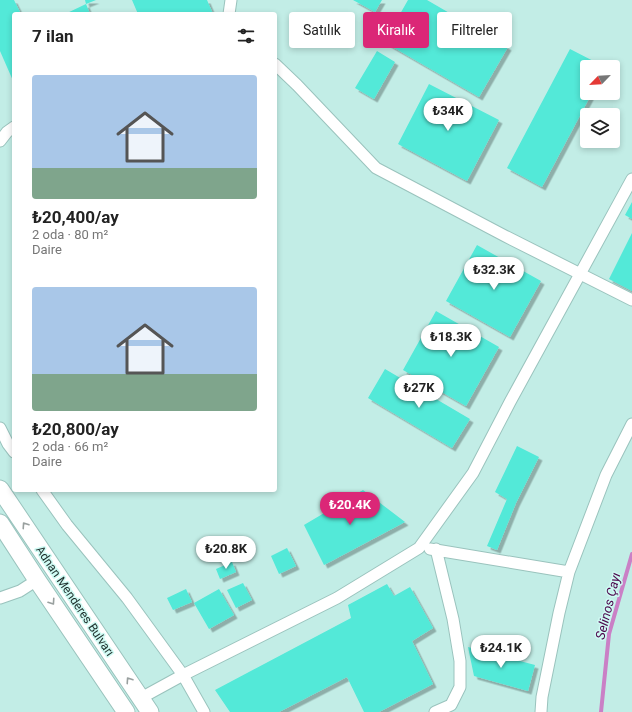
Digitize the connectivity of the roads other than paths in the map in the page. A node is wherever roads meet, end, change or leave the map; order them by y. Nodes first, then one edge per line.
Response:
1 (231, 0) edge
2 (229, 12) edge
3 (277, 66) edge
4 (12, 129) edge
5 (0, 141) edge
6 (632, 179) edge
7 (580, 275) junction
8 (632, 300) edge
9 (632, 424) edge
10 (0, 428) edge
11 (12, 449) edge
12 (0, 489) edge
13 (43, 492) edge
14 (0, 523) edge
15 (419, 548) junction
16 (436, 549) junction
17 (569, 572) junction
18 (37, 580) junction
19 (0, 598) edge
20 (184, 675) junction
21 (141, 698) junction
22 (126, 712) edge
23 (150, 712) edge
24 (204, 712) edge
25 (435, 712) edge
26 (541, 712) edge

1 - 2 street
3 - 7 street
4 - 5 street
6 - 7 street
7 - 8 street
7 - 15 street
9 - 17 street
10 - 11 street
21 -> 12 main road, Adnan Menderes Bulvarı
13 - 20 street
14 - 18 main road, Adnan Menderes Bulvarı
15 - 16 street
15 - 20 street
16 - 17 street
16 - 25 street
17 - 26 street
18 - 19 street
18 -> 22 main road, Adnan Menderes Bulvarı
20 - 21 street
20 - 24 street
21 - 23 main road, Adnan Menderes Bulvarı

